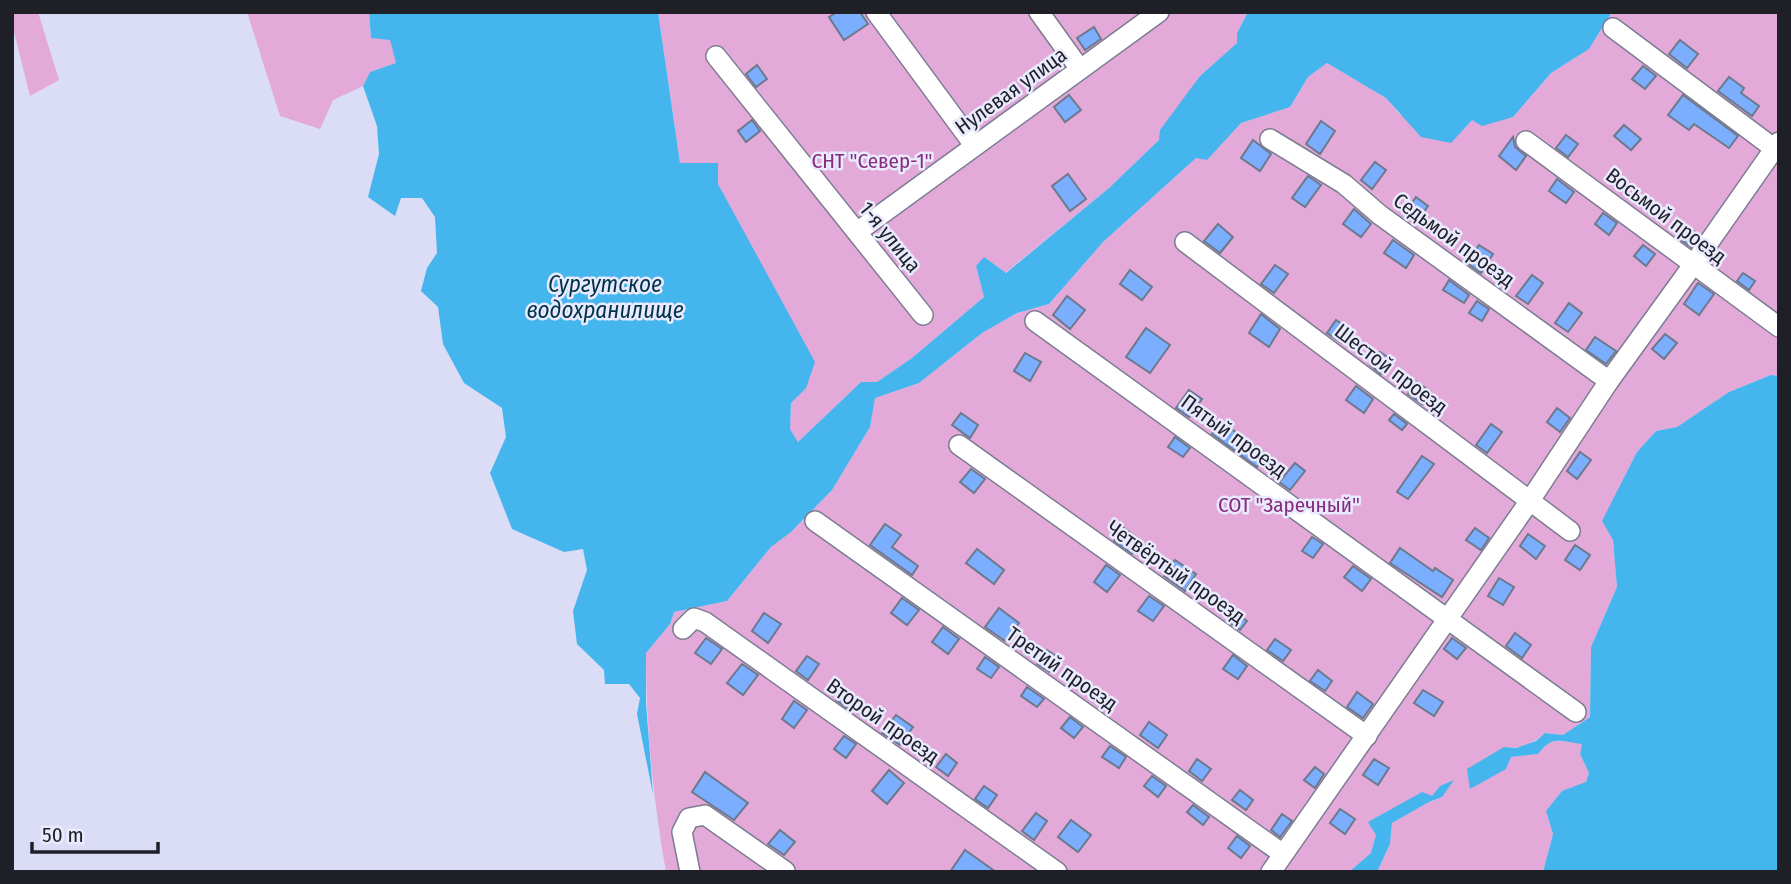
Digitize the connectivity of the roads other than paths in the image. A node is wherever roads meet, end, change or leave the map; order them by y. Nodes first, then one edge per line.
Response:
1 (876, 12) edge
2 (1039, 12) edge
3 (1159, 12) edge
4 (1613, 28) dead end
5 (716, 56) dead end
6 (1080, 69) junction
7 (1270, 139) dead end
8 (1526, 141) dead end
9 (974, 145) junction
10 (1777, 148) edge
11 (857, 232) junction
12 (1185, 242) dead end
13 (1693, 265) junction
14 (923, 315) dead end
15 (1035, 321) dead end
16 (1779, 327) edge
17 (1609, 381) junction
18 (959, 445) dead end
19 (1529, 502) junction
20 (815, 521) dead end
21 (1570, 531) dead end
22 (1448, 619) junction
23 (683, 629) dead end
24 (1576, 712) dead end
25 (1367, 736) junction
26 (1283, 853) junction
27 (785, 871) edge
28 (690, 872) edge
29 (1057, 872) edge
30 (1271, 872) edge

1 - 9 street
2 - 6 street
3 - 6 street, Нулевая улица
4 - 10 street
5 - 11 street, 1-я улица
6 - 9 street, Нулевая улица
7 - 17 street, Седьмой проезд
8 - 13 street, Восьмой проезд
9 - 11 street, Нулевая улица
10 - 13 street
11 - 14 street, 1-я улица
12 - 19 street, Шестой проезд
13 - 16 street, Восьмой проезд
13 - 17 street
15 - 22 street, Пятый проезд
17 - 19 street
18 - 25 street, Четвёртый проезд
19 - 21 street, Шестой проезд
19 - 22 street
20 - 26 street, Третий проезд
22 - 24 street, Пятый проезд
22 - 25 street
23 - 29 street, Второй проезд
25 - 26 street
26 - 30 street
27 - 28 street

